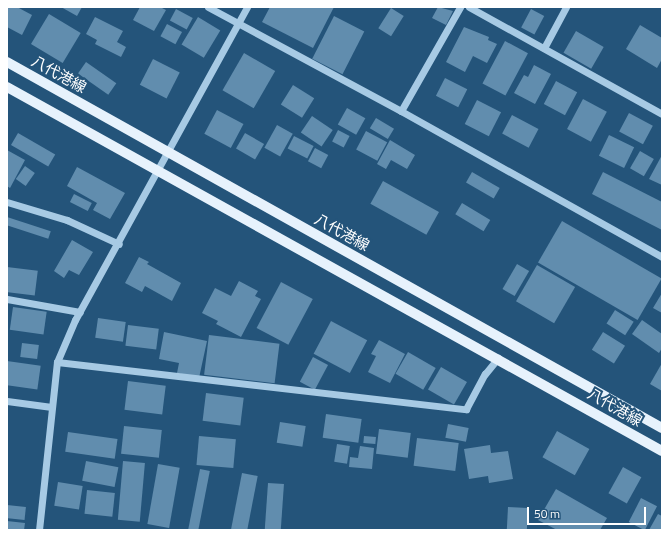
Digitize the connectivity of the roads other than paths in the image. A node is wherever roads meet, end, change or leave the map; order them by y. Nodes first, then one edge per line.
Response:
1 (208, 7) edge
2 (247, 7) edge
3 (460, 7) edge
4 (469, 7) edge
5 (566, 7) edge
6 (238, 24) junction
7 (544, 48) junction
8 (7, 62) edge
9 (7, 87) edge
10 (401, 111) junction
11 (662, 114) edge
12 (167, 152) junction
13 (156, 170) junction
14 (7, 202) edge
15 (119, 244) junction
16 (662, 257) edge
17 (7, 299) edge
18 (80, 312) junction
19 (498, 358) junction
20 (57, 362) junction
21 (7, 401) edge
22 (52, 407) junction
23 (662, 428) edge
24 (662, 451) edge
25 (39, 530) edge

1 - 6 street
2 - 6 street
3 - 10 street
4 - 7 street
5 - 7 street
6 - 10 street
6 - 12 street
7 - 11 street
8 - 12 main road, 八代港線
9 - 13 main road, 八代港線
10 - 16 street
12 - 13 street
12 - 23 main road, 八代港線
13 - 15 street
13 - 19 main road, 八代港線
14 - 15 street
15 - 18 street
17 - 18 street
18 - 20 street
19 - 20 street
19 - 24 main road, 八代港線
20 - 22 street
21 - 22 street
22 - 25 street

